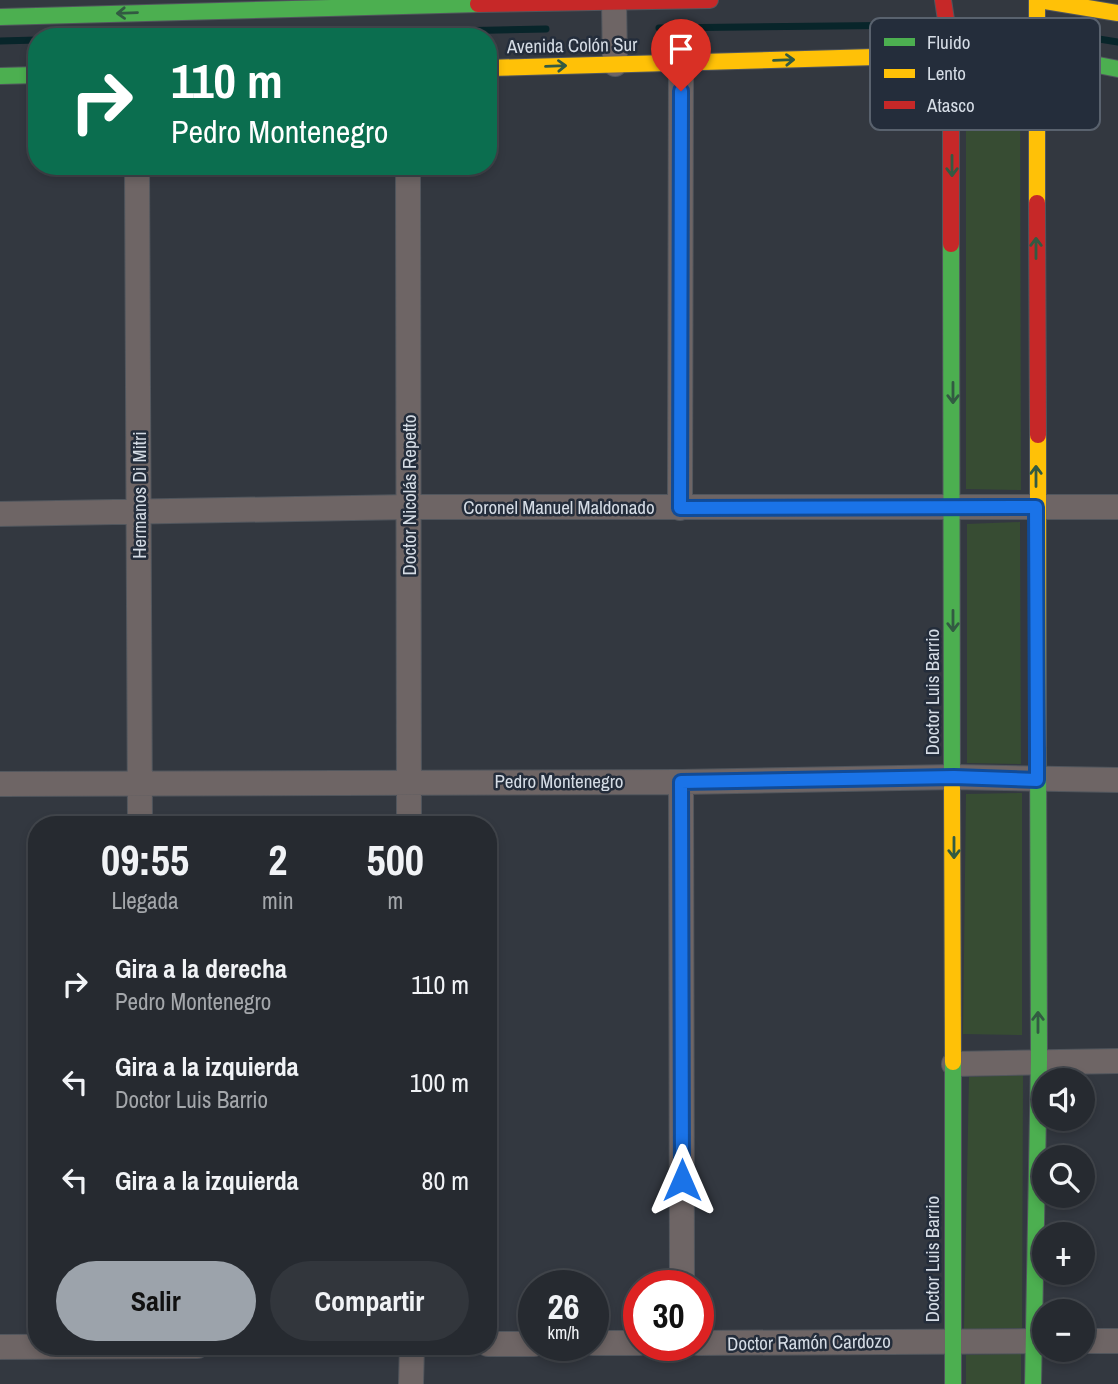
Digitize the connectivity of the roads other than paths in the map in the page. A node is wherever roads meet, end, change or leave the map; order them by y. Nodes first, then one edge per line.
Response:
1 (710, 0) edge
2 (943, 0) edge
3 (1038, 0) edge
4 (614, 1) edge
5 (315, 3) edge
6 (1118, 13) edge
7 (0, 17) edge
8 (946, 18) edge
9 (1037, 18) edge
10 (870, 56) edge
11 (681, 63) junction
12 (615, 64) junction
13 (1100, 65) edge
14 (497, 68) edge
15 (1118, 69) edge
16 (28, 75) edge
17 (0, 76) edge
18 (951, 130) edge
19 (1036, 130) edge
20 (137, 175) edge
21 (408, 175) edge
22 (953, 506) junction
23 (409, 507) junction
24 (1036, 507) junction
25 (1118, 507) edge
26 (680, 508) junction
27 (139, 510) junction
28 (0, 514) edge
29 (954, 777) junction
30 (1037, 780) junction
31 (1118, 780) edge
32 (140, 781) junction
33 (409, 781) junction
34 (681, 782) junction
35 (0, 784) edge
36 (140, 816) edge
37 (410, 816) edge
38 (1039, 1060) junction
39 (1118, 1061) edge
40 (954, 1064) junction
41 (682, 1270) edge
42 (1039, 1299) edge
43 (953, 1340) junction
44 (1032, 1341) edge
45 (1095, 1341) edge
46 (1118, 1341) edge
47 (518, 1343) edge
48 (714, 1343) edge
49 (497, 1344) edge
50 (0, 1347) edge
51 (28, 1347) edge
52 (412, 1355) edge
53 (1036, 1362) edge
54 (411, 1384) edge
55 (953, 1384) edge
56 (1033, 1384) edge

1 - 4 main road
2 - 8 main road, Doctor Luis Barrio
3 - 6 main road
3 - 9 main road
4 - 5 main road
4 - 12 street
5 -> 7 main road
11 -> 10 main road, Avenida Colón Sur
11 - 12 main road, Avenida Colón Sur
11 - 26 street
14 -> 12 main road, Avenida Colón Sur
13 - 15 main road, Avenida Colón Sur
16 - 17 main road
18 -> 22 main road, Doctor Luis Barrio
24 -> 19 main road
20 - 27 street, Hermanos Di Mitri
21 - 23 street, Doctor Nicolás Repetto
22 - 24 street, Coronel Manuel Maldonado
22 - 26 street, Coronel Manuel Maldonado
22 -> 29 main road, Doctor Luis Barrio
23 - 26 street, Coronel Manuel Maldonado
23 - 27 street, Coronel Manuel Maldonado
23 - 33 street, Doctor Nicolás Repetto
24 - 25 street, Coronel Manuel Maldonado
24 - 30 main road
27 - 28 street, Coronel Manuel Maldonado
27 - 32 street, Hermanos Di Mitri
29 - 30 street, Pedro Montenegro
29 - 34 street, Pedro Montenegro
29 -> 40 main road, Doctor Luis Barrio
30 - 31 street, Pedro Montenegro
38 -> 30 main road
32 - 33 street, Pedro Montenegro
32 - 35 street, Pedro Montenegro
32 - 36 street, Hermanos Di Mitri
33 - 34 street, Pedro Montenegro
33 - 37 street, Doctor Nicolás Repetto
34 - 41 street
38 - 39 street
38 - 40 street
38 - 42 main road
40 - 43 main road, Doctor Luis Barrio
43 - 44 street, Doctor Ramón Cardozo
43 - 48 street, Doctor Ramón Cardozo
43 - 55 main road, Doctor Luis Barrio
45 - 46 street
47 - 49 street
50 - 51 street
52 - 54 street
53 - 56 main road

